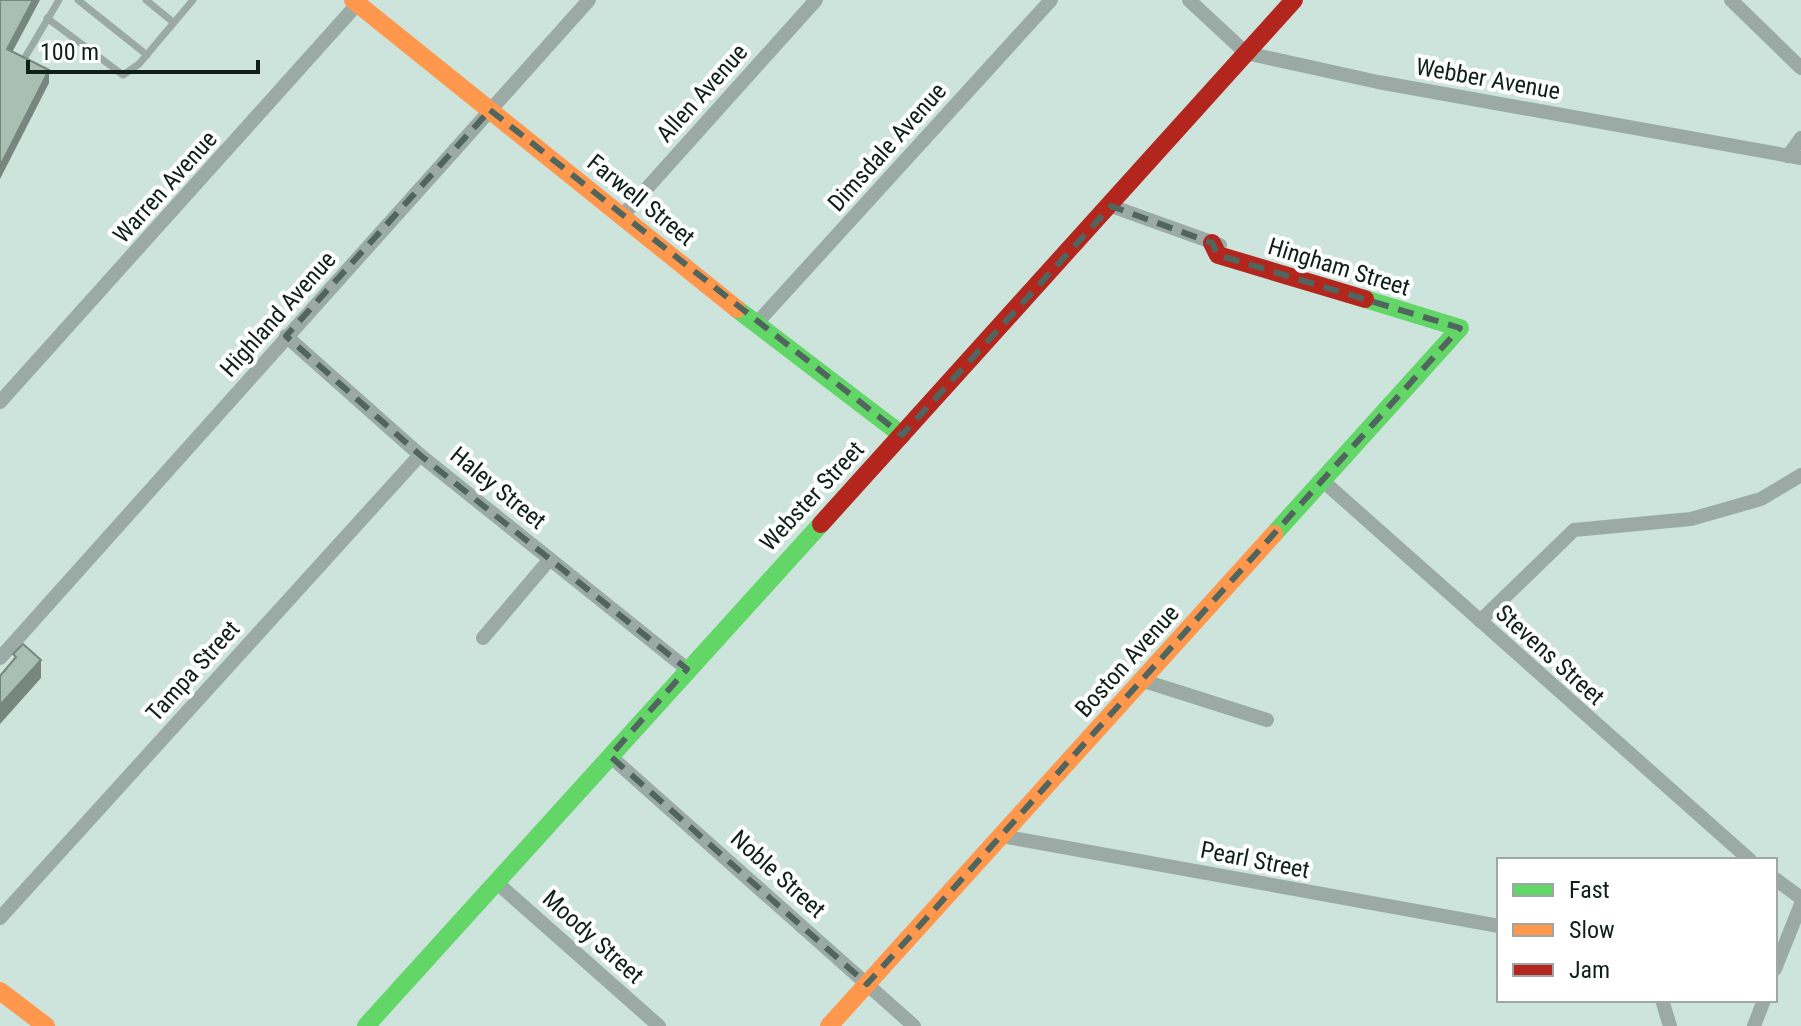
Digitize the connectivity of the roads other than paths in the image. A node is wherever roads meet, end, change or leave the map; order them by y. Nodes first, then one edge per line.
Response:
1 (59, 0) edge
2 (78, 0) edge
3 (146, 0) edge
4 (193, 0) edge
5 (589, 0) edge
6 (816, 0) edge
7 (1051, 0) edge
8 (1189, 0) edge
9 (1294, 0) edge
10 (1731, 0) edge
11 (357, 1) edge
12 (47, 18) junction
13 (173, 22) junction
14 (1246, 53) junction
15 (147, 55) junction
16 (24, 59) edge
17 (1801, 68) edge
18 (490, 110) junction
19 (1801, 138) edge
20 (1794, 157) edge
21 (1111, 206) junction
22 (622, 216) junction
23 (1212, 243) junction
24 (1238, 251) dead end
25 (756, 324) junction
26 (1460, 328) joint
27 (286, 336) junction
28 (0, 402) edge
29 (902, 435) junction
30 (420, 455) junction
31 (1801, 475) edge
32 (1323, 481) junction
33 (550, 559) junction
34 (1480, 621) junction
35 (483, 638) dead end
36 (0, 658) edge
37 (687, 669) junction
38 (1141, 680) junction
39 (1267, 720) dead end
40 (610, 756) junction
41 (1002, 836) junction
42 (1748, 858) edge
43 (1777, 881) edge
44 (496, 882) junction
45 (1801, 901) edge
46 (0, 918) edge
47 (1497, 926) edge
48 (1777, 964) edge
49 (867, 984) junction
50 (0, 991) edge
51 (1663, 1002) edge
52 (1763, 1002) edge
53 (46, 1026) edge
54 (366, 1026) edge
55 (659, 1026) edge
56 (829, 1026) edge
57 (914, 1026) edge
58 (1670, 1026) edge
59 (1754, 1026) edge

1 - 12 lane
2 - 15 lane
3 - 13 lane
4 - 13 lane
5 - 18 street, Highland Avenue
6 - 22 street, Allen Avenue
7 - 25 street, Dimsdale Avenue
8 - 14 street
9 - 14 street, Webster Street
10 - 17 street
11 - 18 street, Farwell Street
11 - 28 street, Warren Avenue
12 - 15 lane
12 - 16 lane
13 - 15 lane
14 - 20 street, Webber Avenue
14 - 21 street, Webster Street
18 - 22 street, Farwell Street
18 - 27 street, Highland Avenue
19 - 20 street
21 - 23 street
21 - 29 street, Webster Street
22 - 25 street, Farwell Street
23 - 24 street
23 - 26 street, Hingham Street
25 - 29 street, Farwell Street
26 - 32 street, Boston Avenue
27 - 30 street, Haley Street
27 - 36 street, Highland Avenue
29 - 37 street, Webster Street
30 - 33 street, Haley Street
30 - 46 street, Tampa Street
31 - 34 street
32 - 34 street, Stevens Street
32 - 38 street, Boston Avenue
33 - 35 street
33 - 37 street, Haley Street
34 - 42 street, Stevens Street
37 - 40 street, Webster Street
38 - 39 street
38 - 41 street, Boston Avenue
40 - 44 street, Webster Street
40 - 49 street, Noble Street
41 - 47 street, Pearl Street
41 - 49 street, Boston Avenue
43 - 45 street
44 - 54 street, Webster Street
44 - 55 street, Moody Street
45 - 48 street
49 - 56 street, Boston Avenue
49 - 57 street, Noble Street
50 - 53 street
51 - 58 street
52 - 59 street

